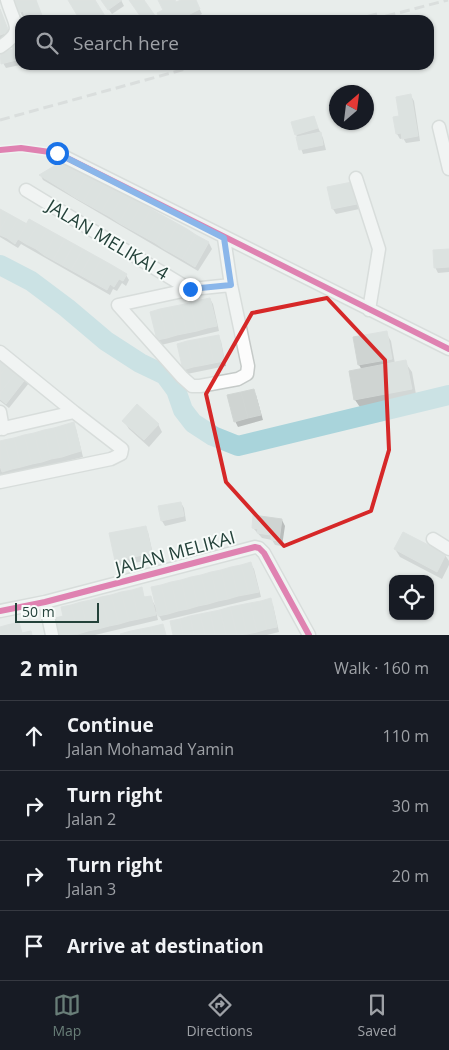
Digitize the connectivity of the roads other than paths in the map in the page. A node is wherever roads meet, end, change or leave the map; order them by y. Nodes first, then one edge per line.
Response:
1 (7, 1) edge
2 (15, 28) edge
3 (15, 34) edge
4 (0, 46) edge
5 (439, 127) dead end
6 (57, 153) dead end
7 (449, 169) edge
8 (356, 178) dead end
9 (26, 190) dead end
10 (224, 238) junction
11 (231, 285) junction
12 (190, 289) junction
13 (369, 310) junction
14 (449, 349) edge
15 (0, 352) edge
16 (0, 412) edge
17 (74, 412) junction
18 (2, 429) edge
19 (0, 482) edge
20 (433, 539) dead end
21 (449, 549) edge
22 (45, 602) junction
23 (0, 610) edge
24 (52, 635) edge
25 (309, 635) edge

1 - 2 street
3 - 4 street
5 - 7 street
6 - 10 street
8 - 13 street
9 - 12 street, JALAN MELIKAI 4
10 - 11 street
10 - 13 street
11 - 12 street
11 - 12 street
13 - 14 street
15 - 17 street
16 - 18 street
17 - 18 street
17 - 19 street
20 - 21 street
22 - 23 street, JALAN MELIKAI
22 - 24 street
22 - 25 street, JALAN MELIKAI

